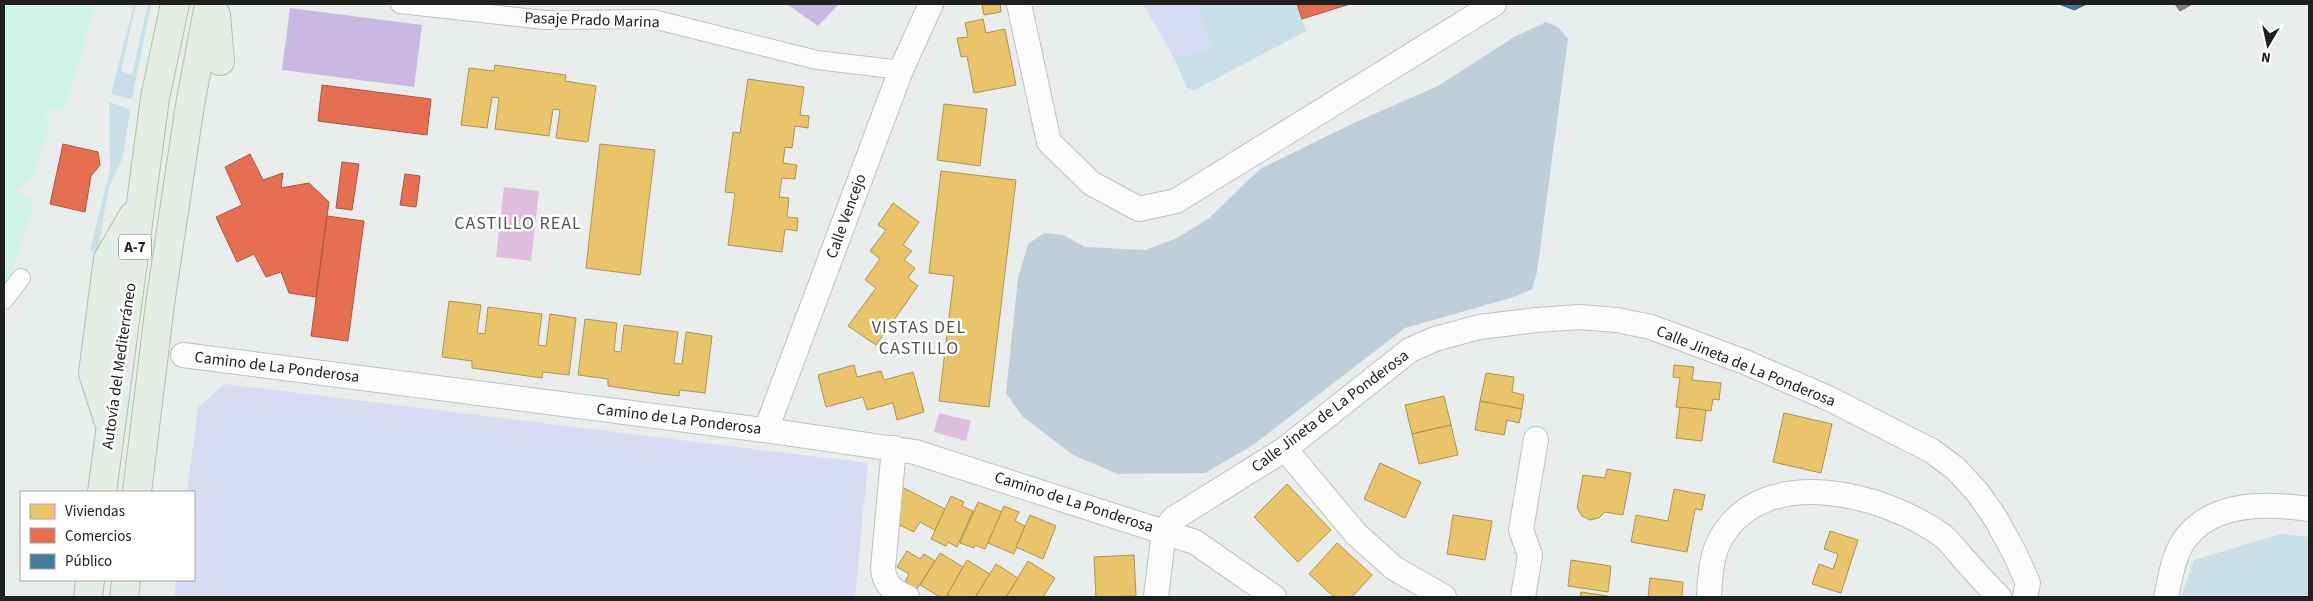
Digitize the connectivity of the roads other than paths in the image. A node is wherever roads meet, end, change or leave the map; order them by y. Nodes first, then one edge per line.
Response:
1 (175, 4) edge
2 (209, 4) edge
3 (214, 4) edge
4 (400, 4) edge
5 (931, 4) edge
6 (1019, 4) edge
7 (1494, 4) edge
8 (220, 61) dead end
9 (901, 70) junction
10 (21, 278) dead end
11 (4, 300) edge
12 (184, 355) dead end
13 (766, 430) junction
14 (1536, 439) dead end
15 (894, 448) junction
16 (1285, 449) junction
17 (102, 491) edge
18 (137, 491) edge
19 (2309, 509) edge
20 (1164, 531) junction
21 (90, 581) edge
22 (126, 581) edge
23 (2028, 592) edge
24 (88, 597) edge
25 (124, 597) edge
26 (906, 597) edge
27 (1156, 597) edge
28 (1274, 597) edge
29 (1444, 597) edge
30 (1523, 597) edge
31 (1709, 597) edge
32 (1999, 597) edge
33 (2166, 597) edge

1 - 17 highway, Autovía del Mediterráneo
2 - 18 highway, Autovía del Mediterráneo / A-7
3 - 8 highway
4 - 9 street, Pasaje Prado Marina
5 - 9 street, Calle Vencejo
6 - 7 street
9 - 13 street, Calle Vencejo
10 - 11 street
12 - 13 street, Camino de La Ponderosa
13 - 15 street, Camino de La Ponderosa
14 - 30 street
15 - 20 street, Camino de La Ponderosa
15 - 26 street
16 - 20 street, Calle Jineta de La Ponderosa
16 - 23 street, Calle Jineta de La Ponderosa
16 - 29 street
19 - 33 street
20 - 27 street
20 - 28 street, Camino de La Ponderosa
21 - 24 highway
22 - 25 highway
31 - 32 street

